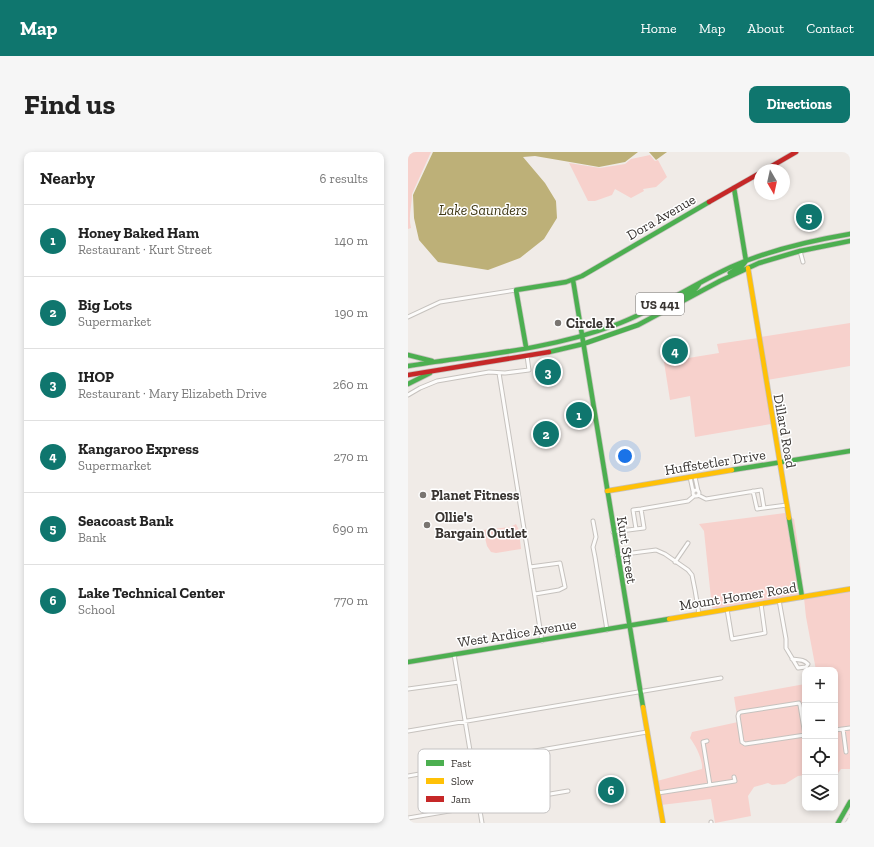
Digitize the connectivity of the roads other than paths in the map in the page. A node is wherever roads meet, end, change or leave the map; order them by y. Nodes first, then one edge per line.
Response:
1 (796, 152) edge
2 (775, 164) edge
3 (754, 176) edge
4 (734, 188) junction
5 (850, 234) edge
6 (850, 238) edge
7 (850, 241) edge
8 (834, 244) junction
9 (800, 251) junction
10 (768, 252) junction
11 (746, 261) junction
12 (802, 262) dead end
13 (748, 268) junction
14 (573, 280) junction
15 (720, 281) junction
16 (700, 283) junction
17 (516, 290) junction
18 (670, 308) junction
19 (408, 317) edge
20 (582, 336) junction
21 (545, 344) junction
22 (583, 344) junction
23 (526, 347) junction
24 (408, 355) edge
25 (527, 356) junction
26 (503, 360) junction
27 (439, 361) junction
28 (408, 366) edge
29 (440, 370) junction
30 (499, 373) junction
31 (408, 375) edge
32 (408, 384) edge
33 (408, 395) edge
34 (850, 451) edge
35 (780, 462) junction
36 (693, 479) junction
37 (607, 491) junction
38 (693, 491) junction
39 (754, 491) junction
40 (699, 494) junction
41 (693, 497) junction
42 (786, 505) junction
43 (764, 508) junction
44 (641, 509) junction
45 (593, 522) dead end
46 (636, 529) junction
47 (613, 532) junction
48 (688, 543) dead end
49 (617, 555) junction
50 (675, 562) junction
51 (530, 567) junction
52 (850, 589) edge
53 (535, 594) junction
54 (802, 597) junction
55 (779, 600) junction
56 (761, 604) junction
57 (727, 609) junction
58 (699, 614) junction
59 (629, 626) junction
60 (607, 630) junction
61 (542, 641) junction
62 (454, 654) junction
63 (792, 659) junction
64 (408, 662) edge
65 (721, 678) dead end
66 (459, 682) junction
67 (409, 689) edge
68 (640, 692) junction
69 (465, 721) junction
70 (850, 728) edge
71 (843, 729) junction
72 (838, 730) edge
73 (408, 731) edge
74 (647, 732) junction
75 (805, 735) edge
76 (706, 741) dead end
77 (470, 749) edge
78 (547, 749) edge
79 (846, 752) dead end
80 (418, 774) edge
81 (408, 776) edge
82 (734, 777) dead end
83 (710, 785) junction
84 (568, 791) dead end
85 (550, 794) edge
86 (658, 794) junction
87 (850, 802) edge
88 (438, 813) edge
89 (480, 813) edge
90 (408, 818) edge
91 (482, 823) edge
92 (663, 823) edge
93 (838, 823) edge

1 - 2 street
3 - 4 street, Dora Avenue
4 - 11 street
4 - 14 street, Dora Avenue
5 - 10 street, US 441
6 - 8 street
7 - 8 street, US 441
8 - 9 street, US 441
9 - 12 street
9 - 13 street, US 441
10 - 11 street, US 441
10 - 13 street
11 - 15 street
11 - 16 street, US 441
13 - 15 street, US 441
13 - 35 street, Dillard Road
14 - 17 street, Dora Avenue
14 - 20 street, Kurt Street
15 - 18 street, US 441
16 - 18 street
16 - 20 street, US 441
17 - 19 street
17 - 23 street
18 - 22 street, US 441
20 - 21 street, US 441
20 - 22 street, Kurt Street
21 - 23 street, US 441
21 - 25 street
22 - 25 street, US 441
22 - 37 street, Kurt Street
23 - 26 street
23 - 27 street, US 441
24 - 27 street
25 - 26 street, US 441
25 - 30 street
26 - 29 street, US 441
27 - 28 street, US 441
29 - 31 street, US 441
29 - 32 street
30 - 33 street
30 - 51 street
34 - 35 street, Huffstetler Drive
35 - 36 street, Huffstetler Drive
35 - 42 street, Dillard Road
36 - 37 street, Huffstetler Drive
36 - 38 street
36 - 40 street
37 - 47 street, Kurt Street
38 - 40 street
38 - 41 street
39 - 40 street
39 - 43 street
39 - 43 street
40 - 41 street
41 - 44 street
42 - 43 street
42 - 54 street, Dillard Road
44 - 46 street
44 - 46 street
45 - 60 street
46 - 47 street
47 - 49 street, Kurt Street
48 - 50 street
49 - 50 street
49 - 59 street, Kurt Street
50 - 58 street
51 - 53 street
51 - 53 street
52 - 54 street, Mount Homer Road
53 - 61 street
54 - 55 street, Mount Homer Road
55 - 56 street, Mount Homer Road
55 - 63 street
56 - 57 street, Mount Homer Road
56 - 57 street
57 - 58 street, Mount Homer Road
58 - 59 street, Mount Homer Road
59 - 60 street, West Ardice Avenue
59 - 68 street, Kurt Street
60 - 61 street, West Ardice Avenue
61 - 62 street, West Ardice Avenue
62 - 64 street, West Ardice Avenue
62 - 66 street
63 - 63 street
65 - 68 street
66 - 67 street
66 - 69 street
68 - 69 street
68 - 74 street, Kurt Street
69 - 73 street
69 - 77 street
70 - 71 street
71 - 72 street
71 - 79 street
74 - 78 street
74 - 86 street, Kurt Street
75 - 75 street
76 - 83 street
80 - 81 street
82 - 83 street
83 - 86 street
84 - 85 street
86 - 92 street, Kurt Street
87 - 93 street
88 - 90 street
89 - 91 street

